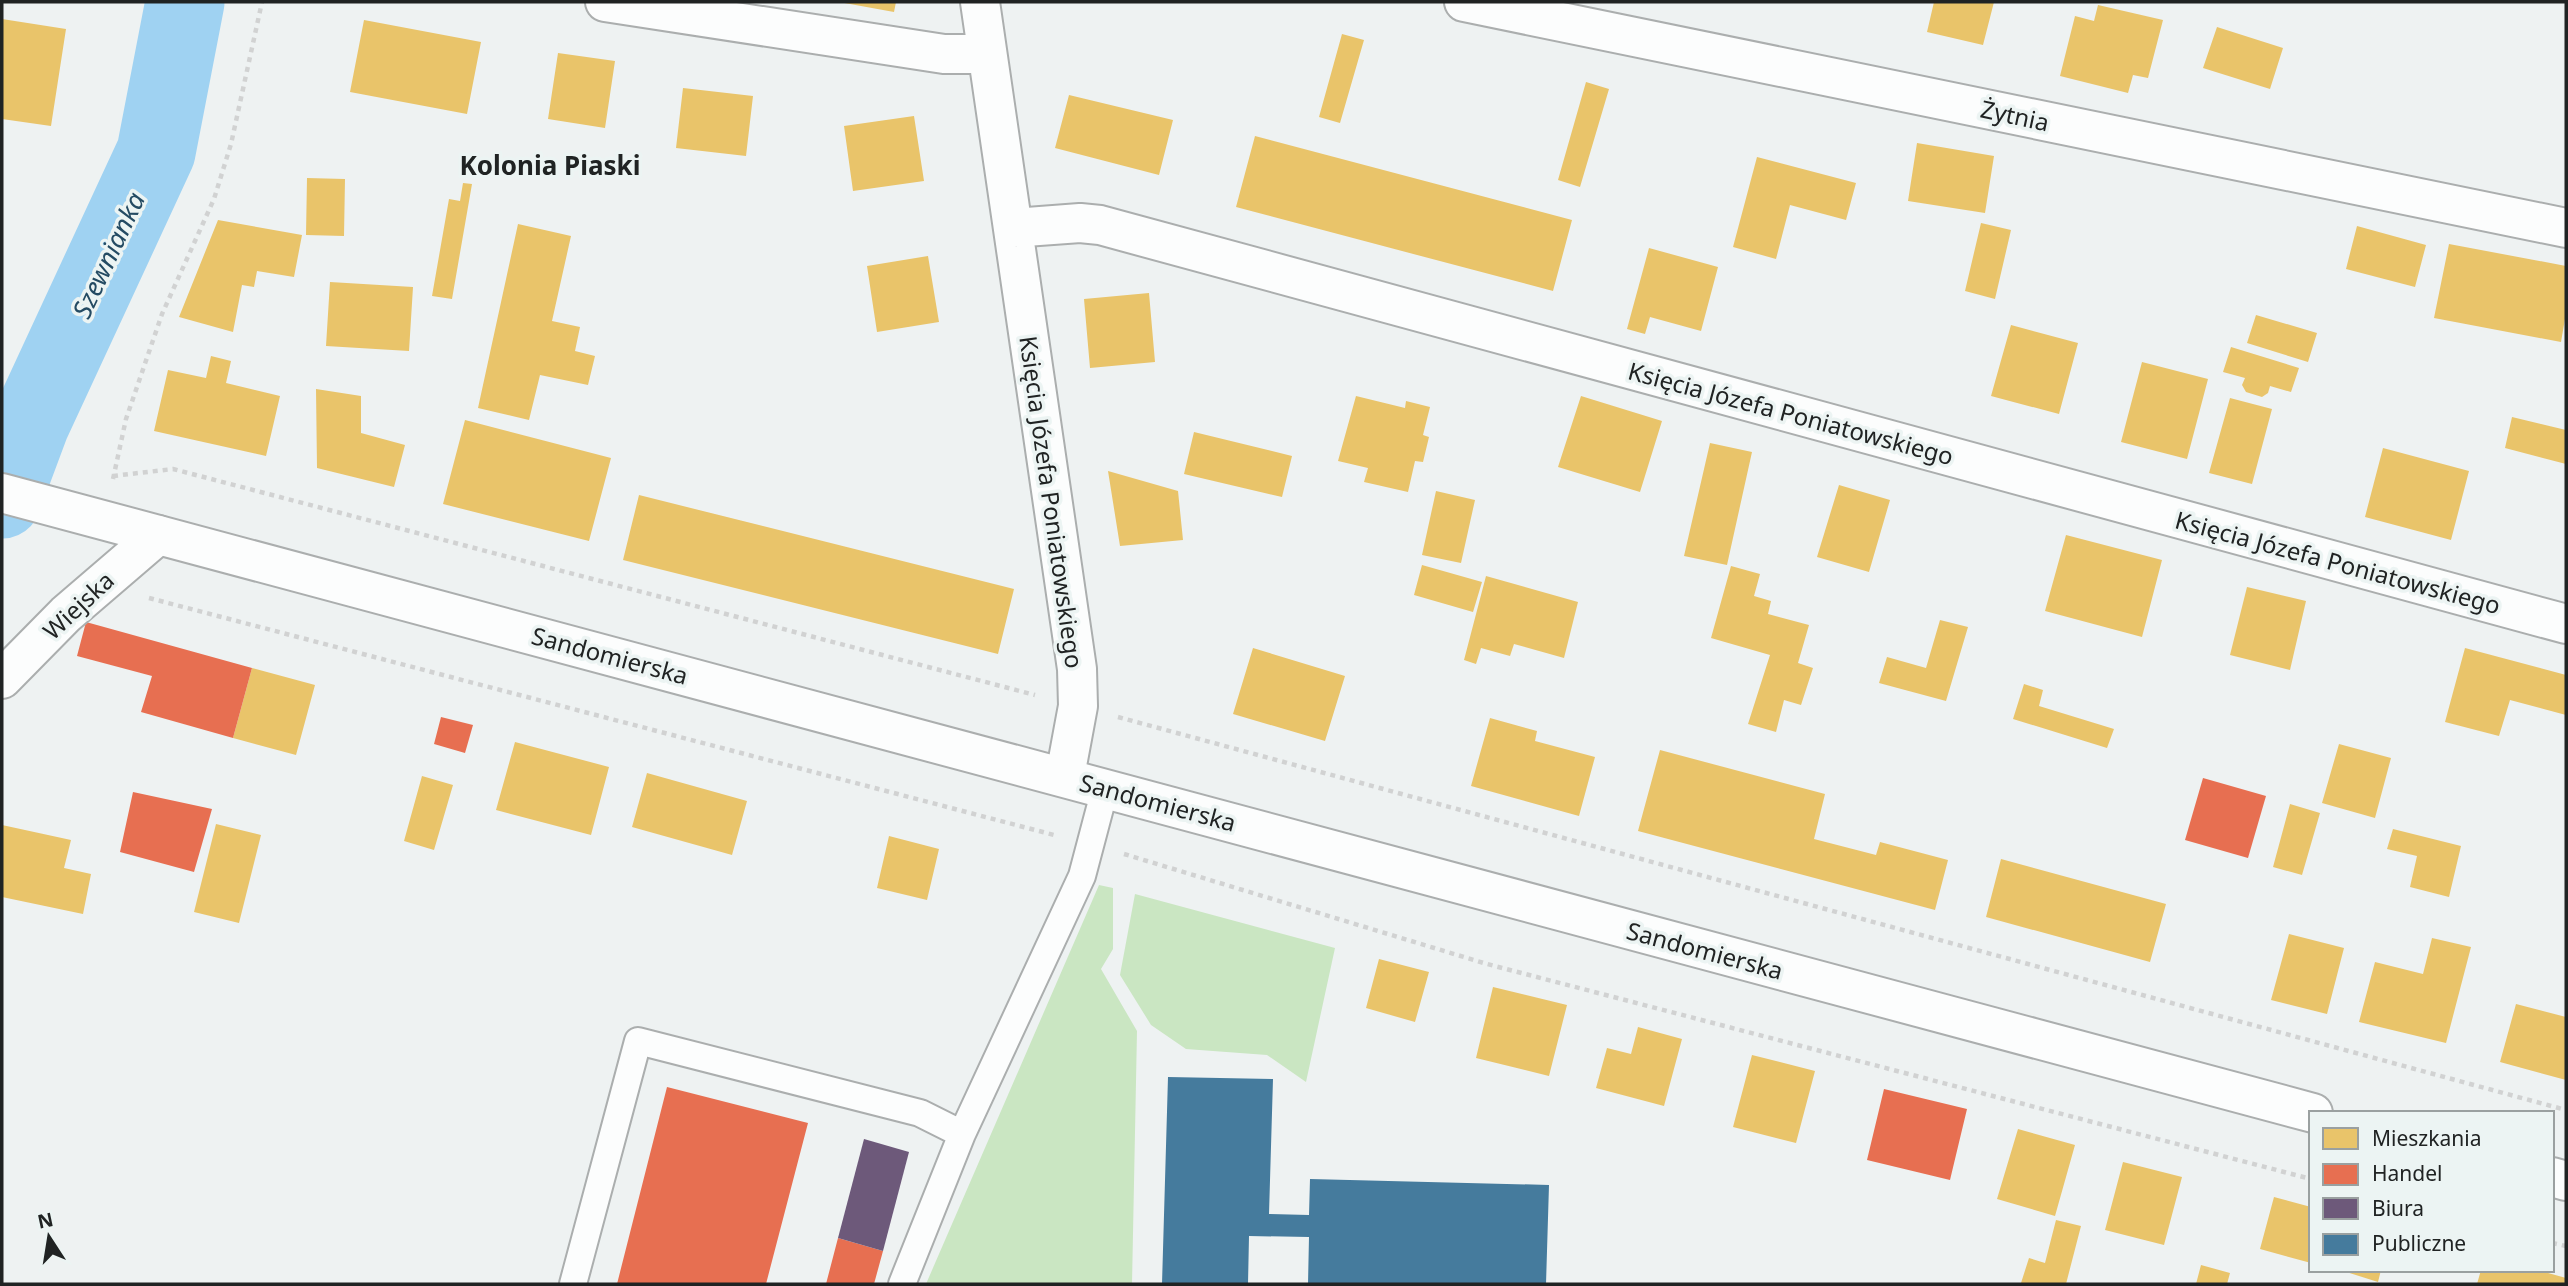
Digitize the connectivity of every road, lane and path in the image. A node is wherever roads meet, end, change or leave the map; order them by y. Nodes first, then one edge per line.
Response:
1 (262, 2) edge
2 (605, 2) edge
3 (980, 2) edge
4 (1464, 2) edge
5 (987, 54) junction
6 (1013, 228) junction
7 (2566, 228) edge
8 (113, 476) junction
9 (2, 493) edge
10 (95, 518) junction
11 (158, 535) junction
12 (111, 573) junction
13 (2566, 624) edge
14 (2, 679) edge
15 (1078, 706) junction
16 (1065, 776) junction
17 (1105, 789) junction
18 (1091, 844) junction
19 (2566, 1110) edge
20 (2309, 1112) edge
21 (962, 1133) junction
22 (2309, 1178) edge
23 (573, 1284) edge
24 (902, 1284) edge

1 - 8 path
2 - 5 street
3 - 5 street
4 - 7 street, Żytnia
5 - 6 street, Księcia Józefa Poniatowskiego
6 - 13 street, Księcia Józefa Poniatowskiego
6 - 15 street, Księcia Józefa Poniatowskiego
8 - 10 path
8 - 15 path
9 - 10 street, Sandomierska
10 - 11 street, Sandomierska
11 - 12 street, Wiejska
11 - 16 street, Sandomierska
12 - 14 street, Wiejska
12 - 18 path
15 - 16 street, Księcia Józefa Poniatowskiego
15 - 19 path
16 - 17 street, Sandomierska
17 - 18 lane
17 - 20 street, Sandomierska
18 - 21 lane
18 - 22 path
21 - 23 lane
21 - 24 lane

